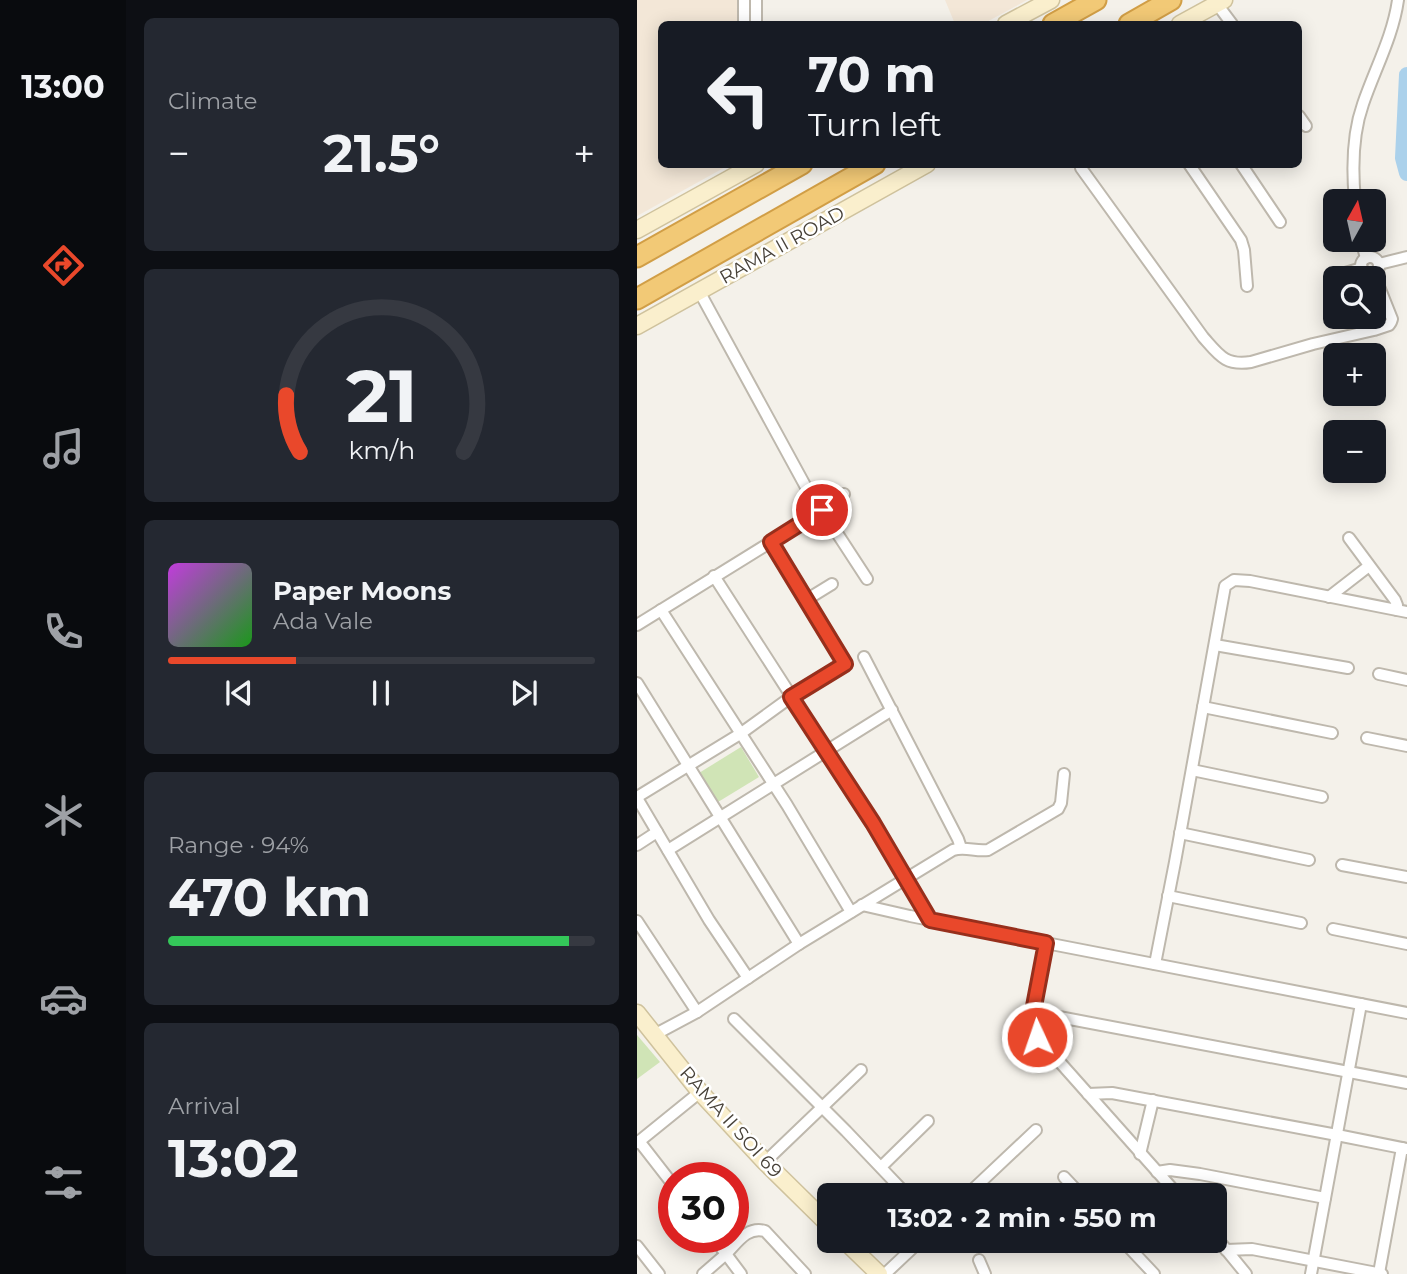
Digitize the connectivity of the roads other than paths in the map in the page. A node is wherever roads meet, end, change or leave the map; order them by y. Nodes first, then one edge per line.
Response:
1 (744, 0) edge
2 (756, 0) edge
3 (1051, 0) edge
4 (1096, 0) edge
5 (1171, 0) edge
6 (1398, 0) edge
7 (1221, 2) edge
8 (744, 21) edge
9 (756, 21) edge
10 (1012, 21) edge
11 (1058, 21) edge
12 (1134, 21) edge
13 (1186, 21) edge
14 (1231, 21) edge
15 (1302, 121) edge
16 (1306, 127) dead end
17 (746, 168) edge
18 (794, 168) edge
19 (868, 168) edge
20 (920, 168) edge
21 (1081, 168) dead end
22 (1192, 168) edge
23 (1244, 168) edge
24 (1355, 189) edge
25 (1280, 222) dead end
26 (637, 230) edge
27 (1363, 252) edge
28 (637, 257) edge
29 (1407, 257) edge
30 (1364, 263) junction
31 (1357, 266) edge
32 (1365, 266) edge
33 (1384, 266) edge
34 (1247, 286) dead end
35 (699, 292) junction
36 (637, 299) edge
37 (1386, 299) edge
38 (637, 326) edge
39 (1386, 326) edge
40 (1377, 329) edge
41 (807, 489) dead end
42 (844, 494) dead end
43 (822, 510) junction
44 (1349, 538) dead end
45 (771, 542) junction
46 (1370, 566) junction
47 (714, 576) junction
48 (867, 579) dead end
49 (832, 584) dead end
50 (1329, 597) junction
51 (806, 600) junction
52 (661, 610) junction
53 (1402, 611) edge
54 (637, 625) edge
55 (1215, 645) junction
56 (865, 657) dead end
57 (1347, 668) dead end
58 (1379, 674) dead end
59 (1407, 680) edge
60 (637, 683) edge
61 (791, 697) junction
62 (1203, 707) junction
63 (892, 710) junction
64 (1332, 733) dead end
65 (740, 734) junction
66 (1367, 738) dead end
67 (1407, 747) edge
68 (827, 751) junction
69 (689, 765) junction
70 (1192, 770) junction
71 (1064, 775) dead end
72 (772, 783) junction
73 (1322, 797) dead end
74 (638, 804) edge
75 (720, 816) junction
76 (657, 832) junction
77 (1180, 833) junction
78 (637, 845) edge
79 (961, 848) junction
80 (668, 850) junction
81 (1309, 860) dead end
82 (1342, 865) dead end
83 (1407, 875) edge
84 (906, 878) junction
85 (1168, 896) junction
86 (862, 905) junction
87 (851, 912) junction
88 (930, 920) junction
89 (637, 921) edge
90 (1301, 923) dead end
91 (1333, 929) dead end
92 (1046, 943) junction
93 (799, 944) junction
94 (1407, 944) edge
95 (1155, 964) junction
96 (748, 978) junction
97 (1360, 1004) junction
98 (697, 1012) junction
99 (1033, 1012) junction
100 (637, 1013) edge
101 (1407, 1013) edge
102 (734, 1019) dead end
103 (654, 1035) junction
104 (861, 1070) dead end
105 (1349, 1071) junction
106 (1407, 1083) edge
107 (700, 1091) junction
108 (1088, 1094) junction
109 (1153, 1100) junction
110 (823, 1107) junction
111 (928, 1121) dead end
112 (1036, 1129) dead end
113 (1337, 1135) junction
114 (638, 1142) edge
115 (1404, 1149) edge
116 (1140, 1154) junction
117 (765, 1162) junction
118 (658, 1166) edge
119 (881, 1167) junction
120 (1157, 1172) junction
121 (1064, 1177) dead end
122 (896, 1183) edge
123 (980, 1183) edge
124 (1070, 1183) edge
125 (1167, 1183) edge
126 (1325, 1198) junction
127 (817, 1213) edge
128 (637, 1245) edge
129 (1227, 1250) edge
130 (1227, 1251) edge
131 (857, 1253) edge
132 (907, 1253) edge
133 (1134, 1253) edge
134 (726, 1254) junction
135 (979, 1260) dead end
136 (1313, 1261) junction
137 (659, 1274) edge
138 (703, 1274) edge
139 (741, 1274) edge
140 (805, 1274) edge
141 (879, 1274) edge
142 (885, 1274) edge
143 (985, 1274) edge
144 (1154, 1274) edge
145 (1246, 1274) edge
146 (1311, 1274) edge
147 (1380, 1274) edge

1 - 8 street
2 - 9 street
3 - 10 main road
4 - 11 highway
5 - 12 highway
6 - 24 street
7 - 13 main road
7 - 14 street
15 - 16 street
17 - 26 main road
18 - 28 highway
19 - 36 highway, RAMA II ROAD
20 - 35 main road, RAMA II ROAD
21 - 40 street
22 - 34 street
23 - 25 street
27 - 30 street
29 - 33 street
30 - 31 street
30 - 32 street
35 - 38 main road, RAMA II ROAD
35 - 41 street
37 - 39 street
42 - 43 street
43 - 45 street
43 - 48 street
44 - 46 street
45 - 47 street
45 - 51 street
46 - 50 street
46 - 53 street
47 - 52 street
47 - 61 street
49 - 51 street
50 - 53 street
50 - 55 street
51 - 61 street
52 - 54 street
52 - 65 street
55 - 57 street
55 - 62 street
56 - 63 street
58 - 59 street
60 - 69 street
61 - 65 street
61 - 68 street
62 - 64 street
62 - 70 street
63 - 68 street
63 - 79 street
65 - 69 street
65 - 72 street
66 - 67 street
68 - 72 street
68 - 84 street
69 - 74 street
69 - 75 street
70 - 73 street
70 - 77 street
71 - 79 street
72 - 75 street
72 - 87 street
74 - 76 street
75 - 80 street
75 - 93 street
76 - 78 street
76 - 80 street
77 - 81 street
77 - 85 street
79 - 84 street
80 - 96 street
82 - 83 street
84 - 86 street
84 - 88 street
85 - 90 street
85 - 95 street
86 - 87 street
86 - 88 street
87 - 93 street
88 - 92 street
89 - 98 street
91 - 94 street
92 - 95 street
92 - 99 street
93 - 96 street
95 - 97 street
96 - 98 street
97 - 101 street
97 - 105 street
98 - 103 street
99 - 105 street
99 - 108 street
100 - 103 main road, RAMA II SOI 69
102 - 110 street
103 - 107 main road, RAMA II SOI 69
104 - 110 street
105 - 106 street
105 - 113 street
107 - 114 street
107 - 117 main road, RAMA II SOI 69
108 - 109 street
108 - 116 street
109 - 113 street
109 - 116 street
110 - 117 street
110 - 119 street
111 - 119 street
112 - 123 street
113 - 115 street
113 - 126 street
114 - 118 street
115 - 147 street
116 - 120 street
117 - 127 main road, RAMA II SOI 69
119 - 122 street
120 - 125 street
120 - 126 street
121 - 124 street
126 - 136 street
128 - 137 street
129 - 136 street
130 - 145 street
131 - 141 main road
132 - 142 street
133 - 144 street
134 - 138 street
134 - 139 street
134 - 140 street
135 - 143 street
136 - 146 street
136 - 147 street

